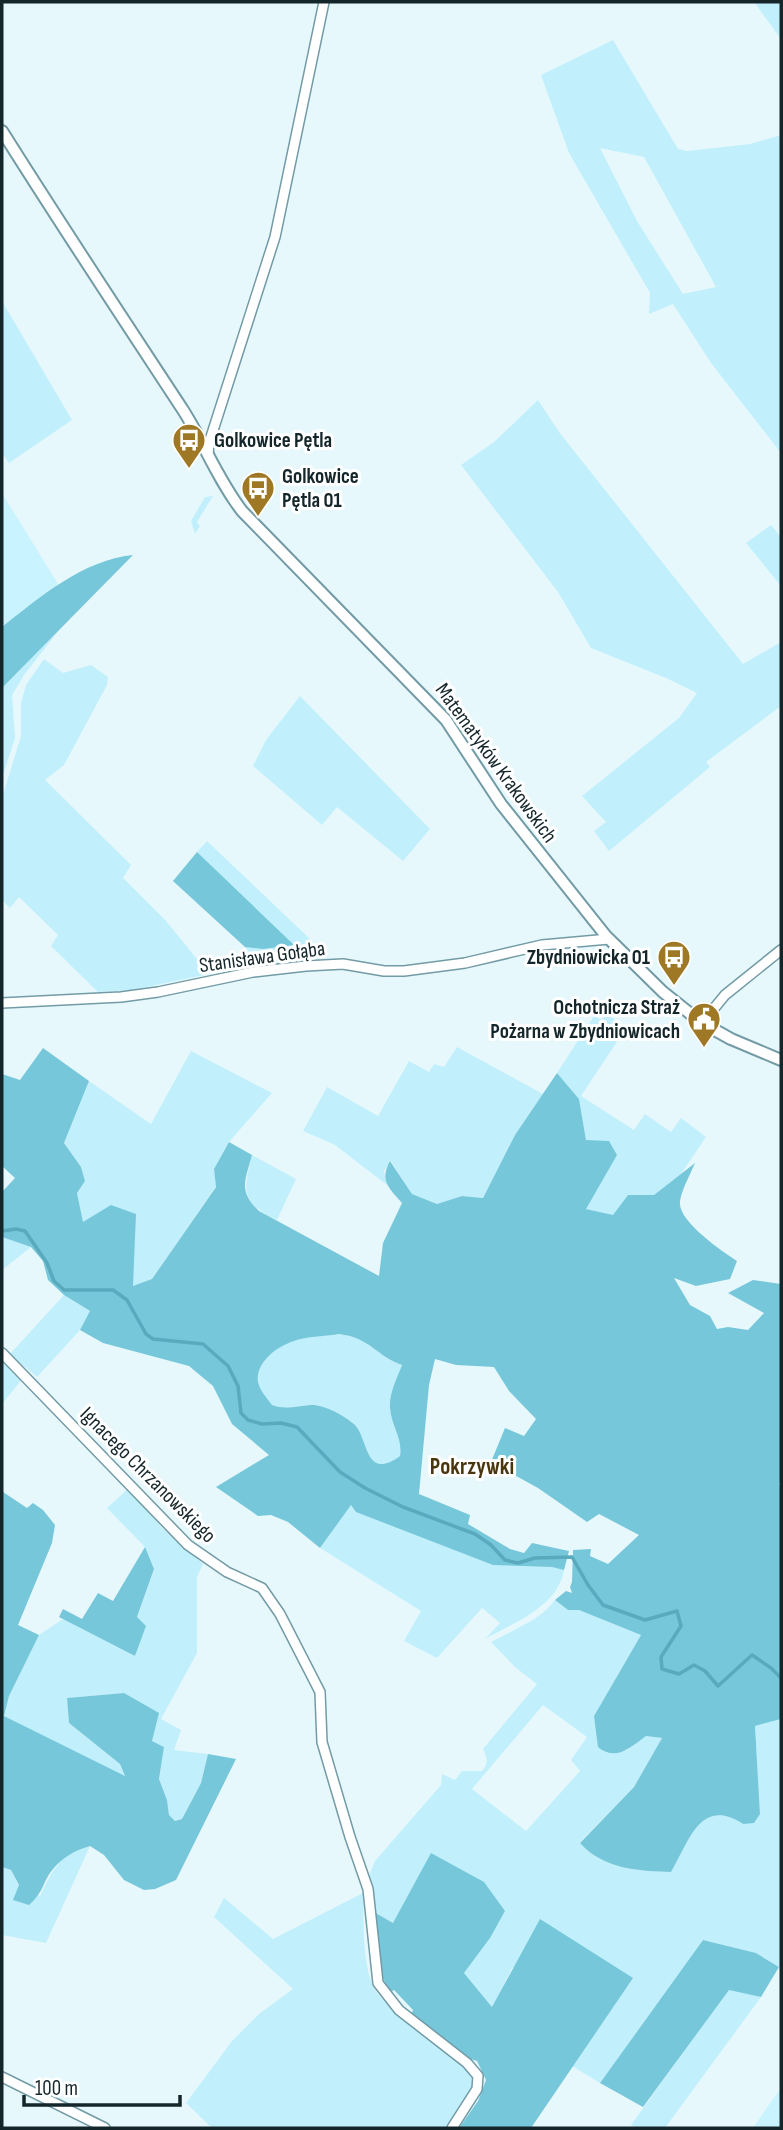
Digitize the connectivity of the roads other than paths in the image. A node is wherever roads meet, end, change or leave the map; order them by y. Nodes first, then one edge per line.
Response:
1 (324, 2) edge
2 (2, 131) edge
3 (208, 455) junction
4 (609, 939) junction
5 (781, 950) edge
6 (2, 1003) edge
7 (702, 1023) junction
8 (781, 1060) edge
9 (2, 1353) edge
10 (2, 2077) edge
11 (105, 2128) edge
12 (452, 2128) edge

1 - 3 street
2 - 3 street, Matematyków Krakowskich
3 - 4 street, Matematyków Krakowskich
4 - 6 street, Stanisława Gołąba
4 - 7 street, Matematyków Krakowskich
5 - 7 street
7 - 8 street, Matematyków Krakowskich
9 - 12 street, Ignacego Chrzanowskiego
10 - 11 street

